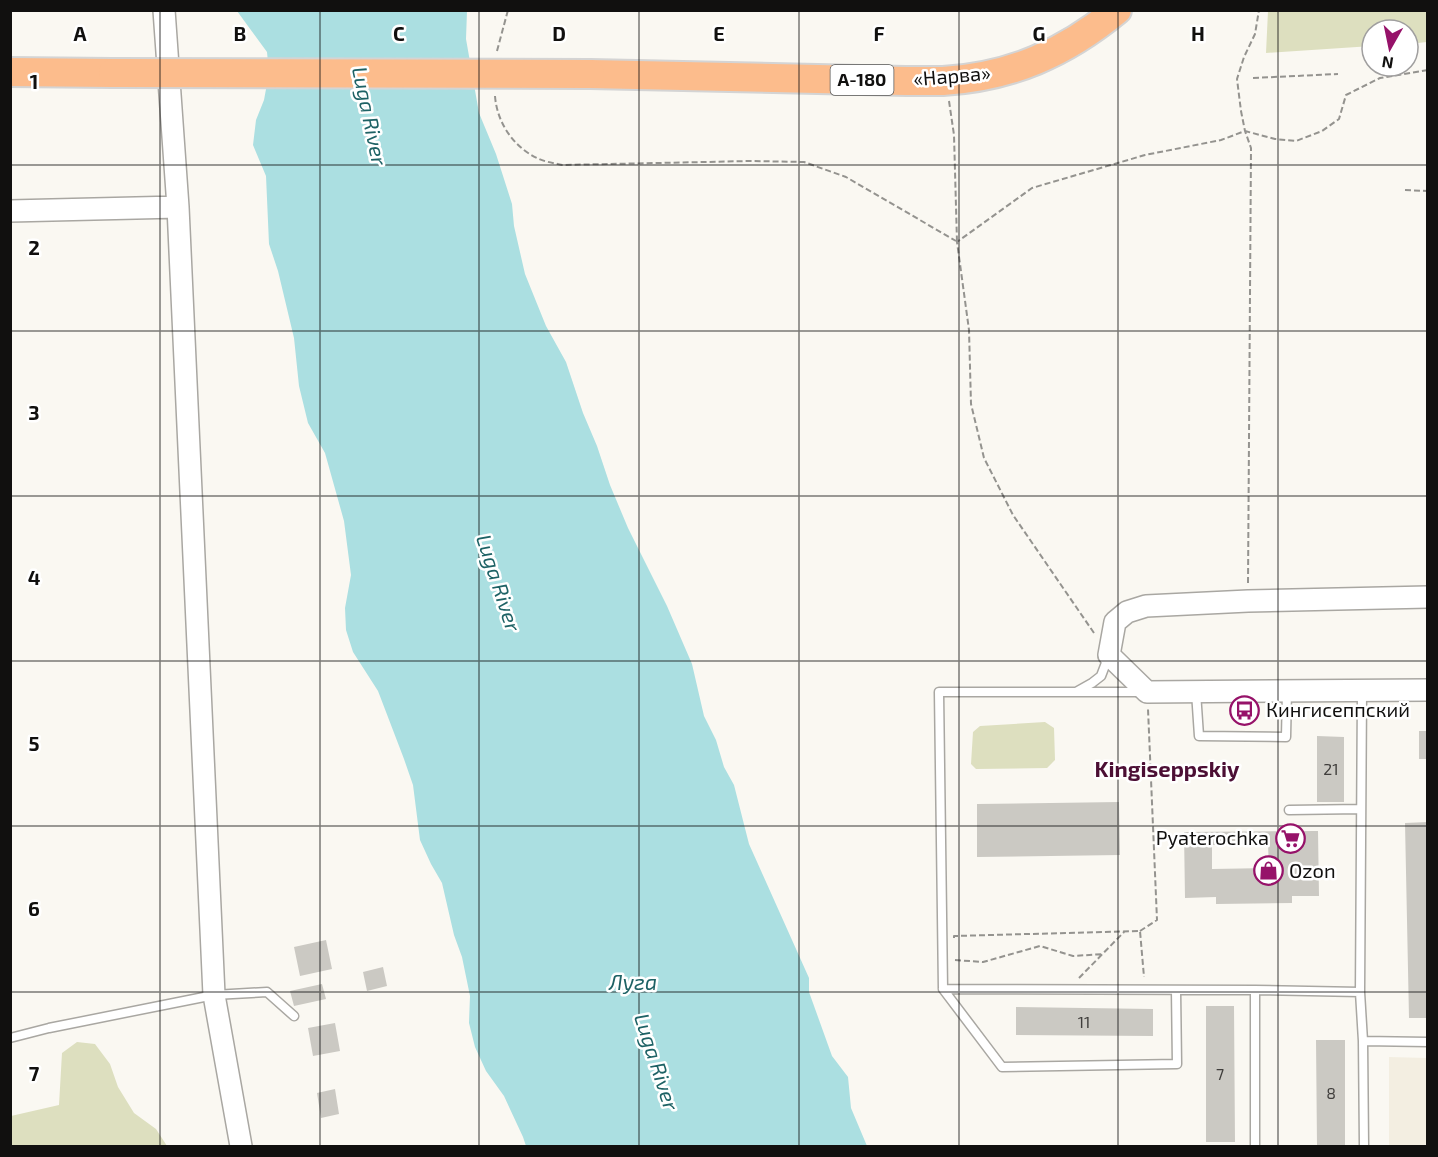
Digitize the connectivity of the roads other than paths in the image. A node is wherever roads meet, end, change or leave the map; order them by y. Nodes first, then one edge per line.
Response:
1 (164, 10) edge
2 (1117, 10) edge
3 (10, 72) edge
4 (178, 207) junction
5 (10, 211) edge
6 (1428, 597) edge
7 (1109, 655) junction
8 (1428, 690) edge
9 (1287, 691) junction
10 (1362, 691) junction
11 (1076, 692) junction
12 (1147, 692) junction
13 (1196, 692) junction
14 (1361, 809) junction
15 (1289, 810) dead end
16 (943, 989) junction
17 (1176, 990) junction
18 (1255, 990) junction
19 (1360, 992) junction
20 (213, 995) junction
21 (294, 1016) dead end
22 (10, 1038) edge
23 (1363, 1041) junction
24 (1428, 1042) edge
25 (241, 1146) edge
26 (1254, 1146) edge
27 (1364, 1146) edge

1 - 4 street
2 - 3 highway, «Нарва» / А-180, bridge
4 - 5 street
4 - 20 street
6 - 7 street
7 - 11 lane
7 - 12 street
8 - 10 street
9 - 10 street
9 - 13 street
9 - 13 lane
10 - 14 lane
11 - 12 lane
11 - 16 lane
12 - 13 street
14 - 15 lane
14 - 19 lane
16 - 17 lane
16 - 17 lane
17 - 18 lane
18 - 19 lane
18 - 26 lane
19 - 23 lane
20 - 21 lane
20 - 22 lane
20 - 25 street
23 - 24 lane
23 - 27 lane

